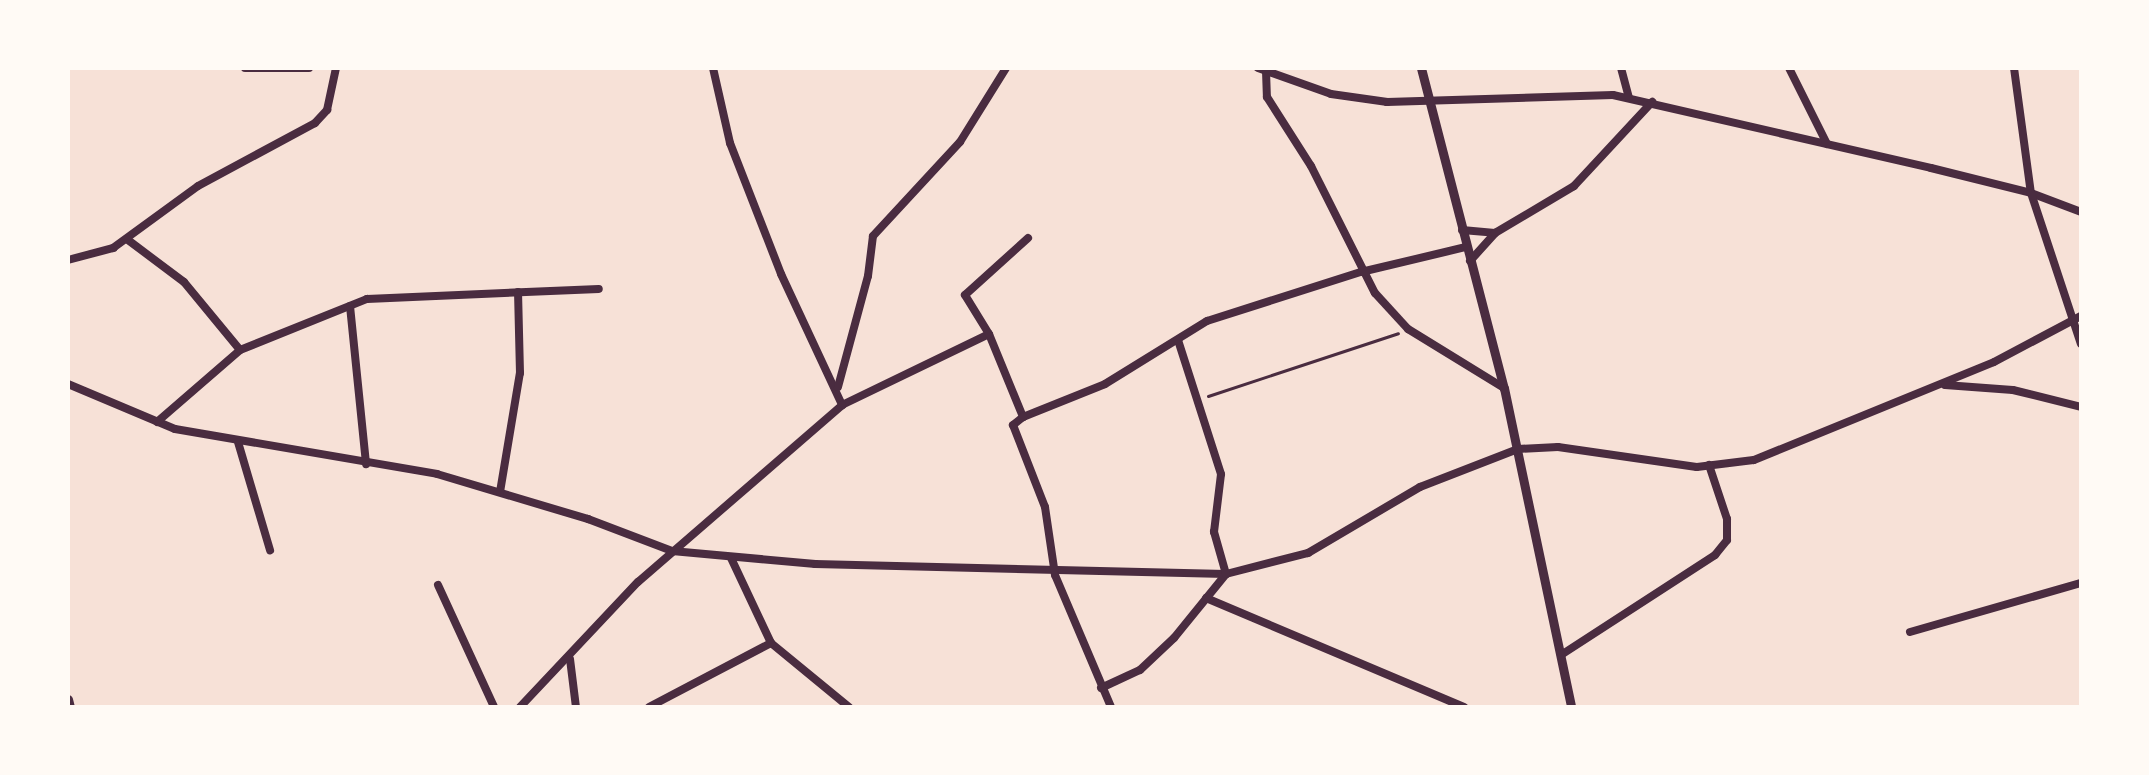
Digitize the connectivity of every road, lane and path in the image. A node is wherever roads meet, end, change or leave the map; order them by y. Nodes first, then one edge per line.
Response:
1 (245, 68) edge
2 (309, 68) edge
3 (336, 68) edge
4 (713, 68) edge
5 (1006, 68) edge
6 (1421, 68) edge
7 (1621, 68) edge
8 (1789, 68) edge
9 (2014, 68) edge
10 (1262, 69) edge
11 (1629, 98) junction
12 (1427, 100) junction
13 (1652, 102) junction
14 (1827, 144) junction
15 (2031, 193) junction
16 (2081, 212) edge
17 (1462, 230) junction
18 (1495, 233) junction
19 (1028, 238) dead end
20 (128, 240) junction
21 (1466, 247) junction
22 (68, 260) edge
23 (1470, 261) junction
24 (1361, 272) junction
25 (599, 289) dead end
26 (518, 292) junction
27 (350, 306) junction
28 (2078, 318) edge
29 (1408, 329) junction
30 (989, 334) junction
31 (1178, 340) junction
32 (2081, 344) edge
33 (240, 350) junction
34 (68, 384) edge
35 (1940, 385) junction
36 (837, 388) junction
37 (1504, 388) junction
38 (1200, 399) junction
39 (842, 405) junction
40 (2081, 407) edge
41 (1023, 417) junction
42 (157, 422) junction
43 (238, 442) junction
44 (1518, 449) junction
45 (366, 464) junction
46 (1709, 465) junction
47 (500, 492) junction
48 (270, 550) dead end
49 (672, 551) junction
50 (731, 558) junction
51 (1053, 568) junction
52 (1226, 574) junction
53 (2081, 583) edge
54 (438, 585) dead end
55 (1206, 598) junction
56 (1910, 632) dead end
57 (771, 643) junction
58 (1561, 655) junction
59 (570, 659) junction
60 (1101, 688) junction
61 (68, 699) edge
62 (70, 707) edge
63 (494, 707) edge
64 (520, 707) edge
65 (576, 707) edge
66 (649, 707) edge
67 (849, 707) edge
68 (1111, 707) edge
69 (1464, 707) edge
70 (1571, 707) edge

1 - 2 street
3 - 20 street
4 - 36 street
5 - 36 street
6 - 12 street
7 - 11 street
8 - 14 street
9 - 15 street
10 - 12 street
10 - 24 street
11 - 12 street
11 - 13 street
12 - 17 street
13 - 14 street
13 - 18 street
14 - 15 street
15 - 16 street
15 - 28 street
17 - 18 street
17 - 21 street
18 - 23 street
19 - 30 street
20 - 22 street
20 - 33 street
21 - 23 street
21 - 24 street
23 - 37 street
24 - 29 street
24 - 31 street
25 - 26 street
26 - 27 street
26 - 47 street
27 - 33 street
27 - 45 street
28 - 32 street
28 - 35 street
29 - 37 street
29 - 38 path
30 - 39 street
30 - 41 street
31 - 38 street
31 - 41 street
33 - 42 street
34 - 42 street
35 - 40 street
35 - 46 street
36 - 39 street
37 - 44 street
38 - 52 street
39 - 49 street
41 - 51 street
42 - 43 street
43 - 45 street
43 - 48 street
44 - 46 street
44 - 52 street
44 - 58 street
45 - 47 street
46 - 58 street
47 - 49 street
49 - 50 street
49 - 59 street
50 - 51 street
50 - 57 street
51 - 52 street
51 - 60 street
52 - 55 street
53 - 56 street
54 - 63 street
55 - 60 street
55 - 69 street
57 - 66 street
57 - 67 street
58 - 70 street
59 - 64 street
59 - 65 street
60 - 68 street
61 - 62 street

